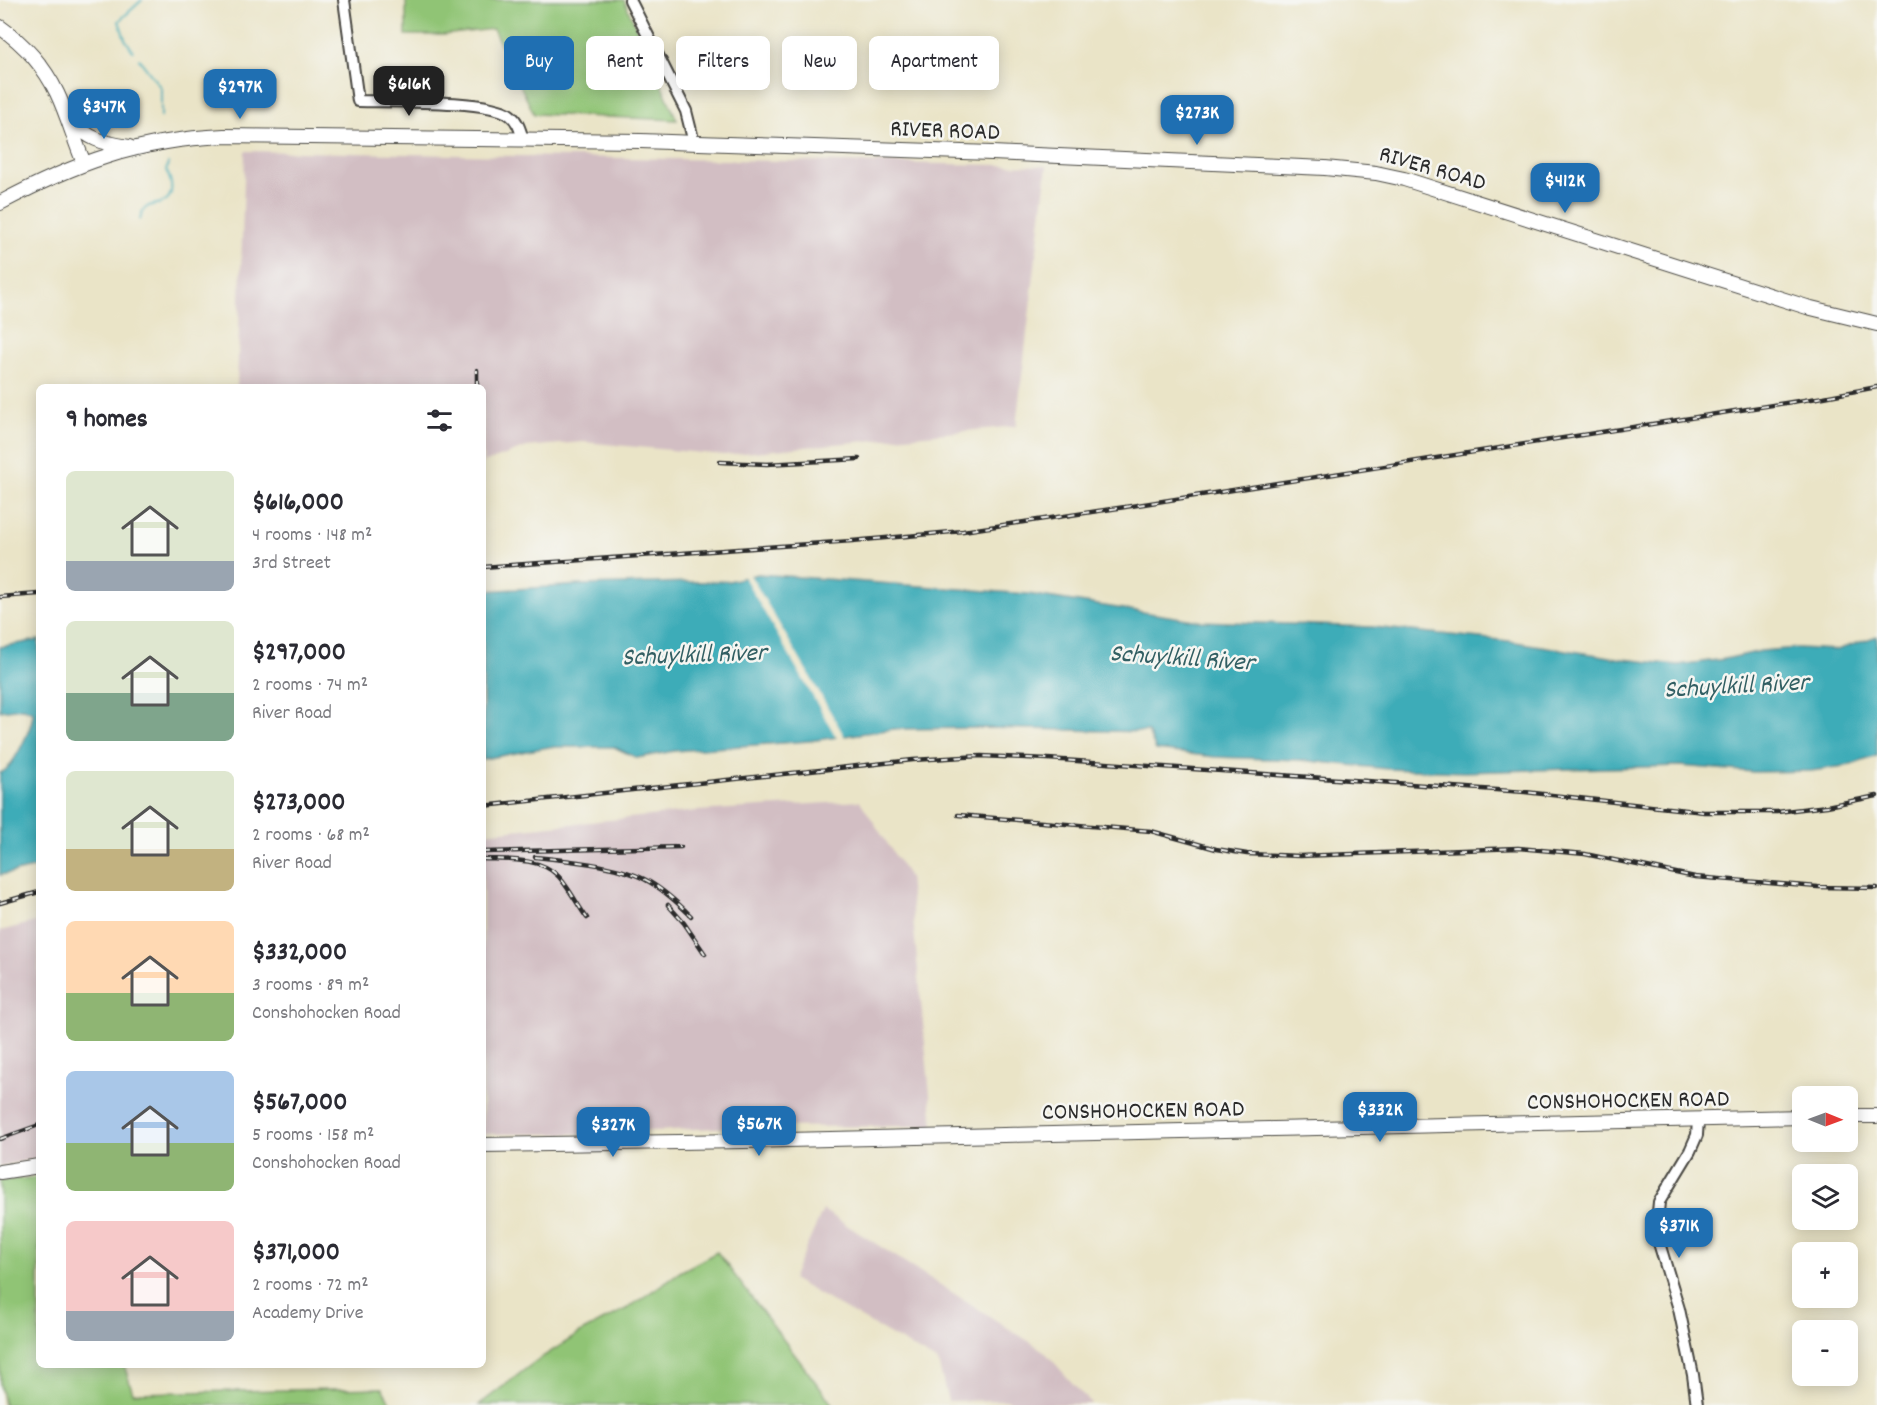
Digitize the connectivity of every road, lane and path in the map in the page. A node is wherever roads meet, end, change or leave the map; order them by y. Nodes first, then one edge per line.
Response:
1 (344, 0) edge
2 (630, 0) edge
3 (0, 27) edge
4 (67, 117) junction
5 (523, 139) junction
6 (694, 143) junction
7 (134, 148) junction
8 (84, 163) junction
9 (0, 203) edge
10 (1877, 324) edge
11 (1858, 1116) edge
12 (1877, 1116) edge
13 (1792, 1118) edge
14 (1698, 1120) junction
15 (486, 1145) edge
16 (36, 1166) edge
17 (0, 1172) edge
18 (1697, 1405) edge

1 - 5 street
2 - 6 street
3 - 4 main road
4 - 7 main road
4 - 8 main road
5 - 6 main road, RIVER ROAD
5 - 7 main road, RIVER ROAD
6 - 10 main road, RIVER ROAD
7 - 8 main road, RIVER ROAD
8 - 9 main road, RIVER ROAD
11 - 12 main road
13 - 14 main road, CONSHOHOCKEN ROAD
14 - 15 main road, CONSHOHOCKEN ROAD
14 - 18 street
16 - 17 main road

